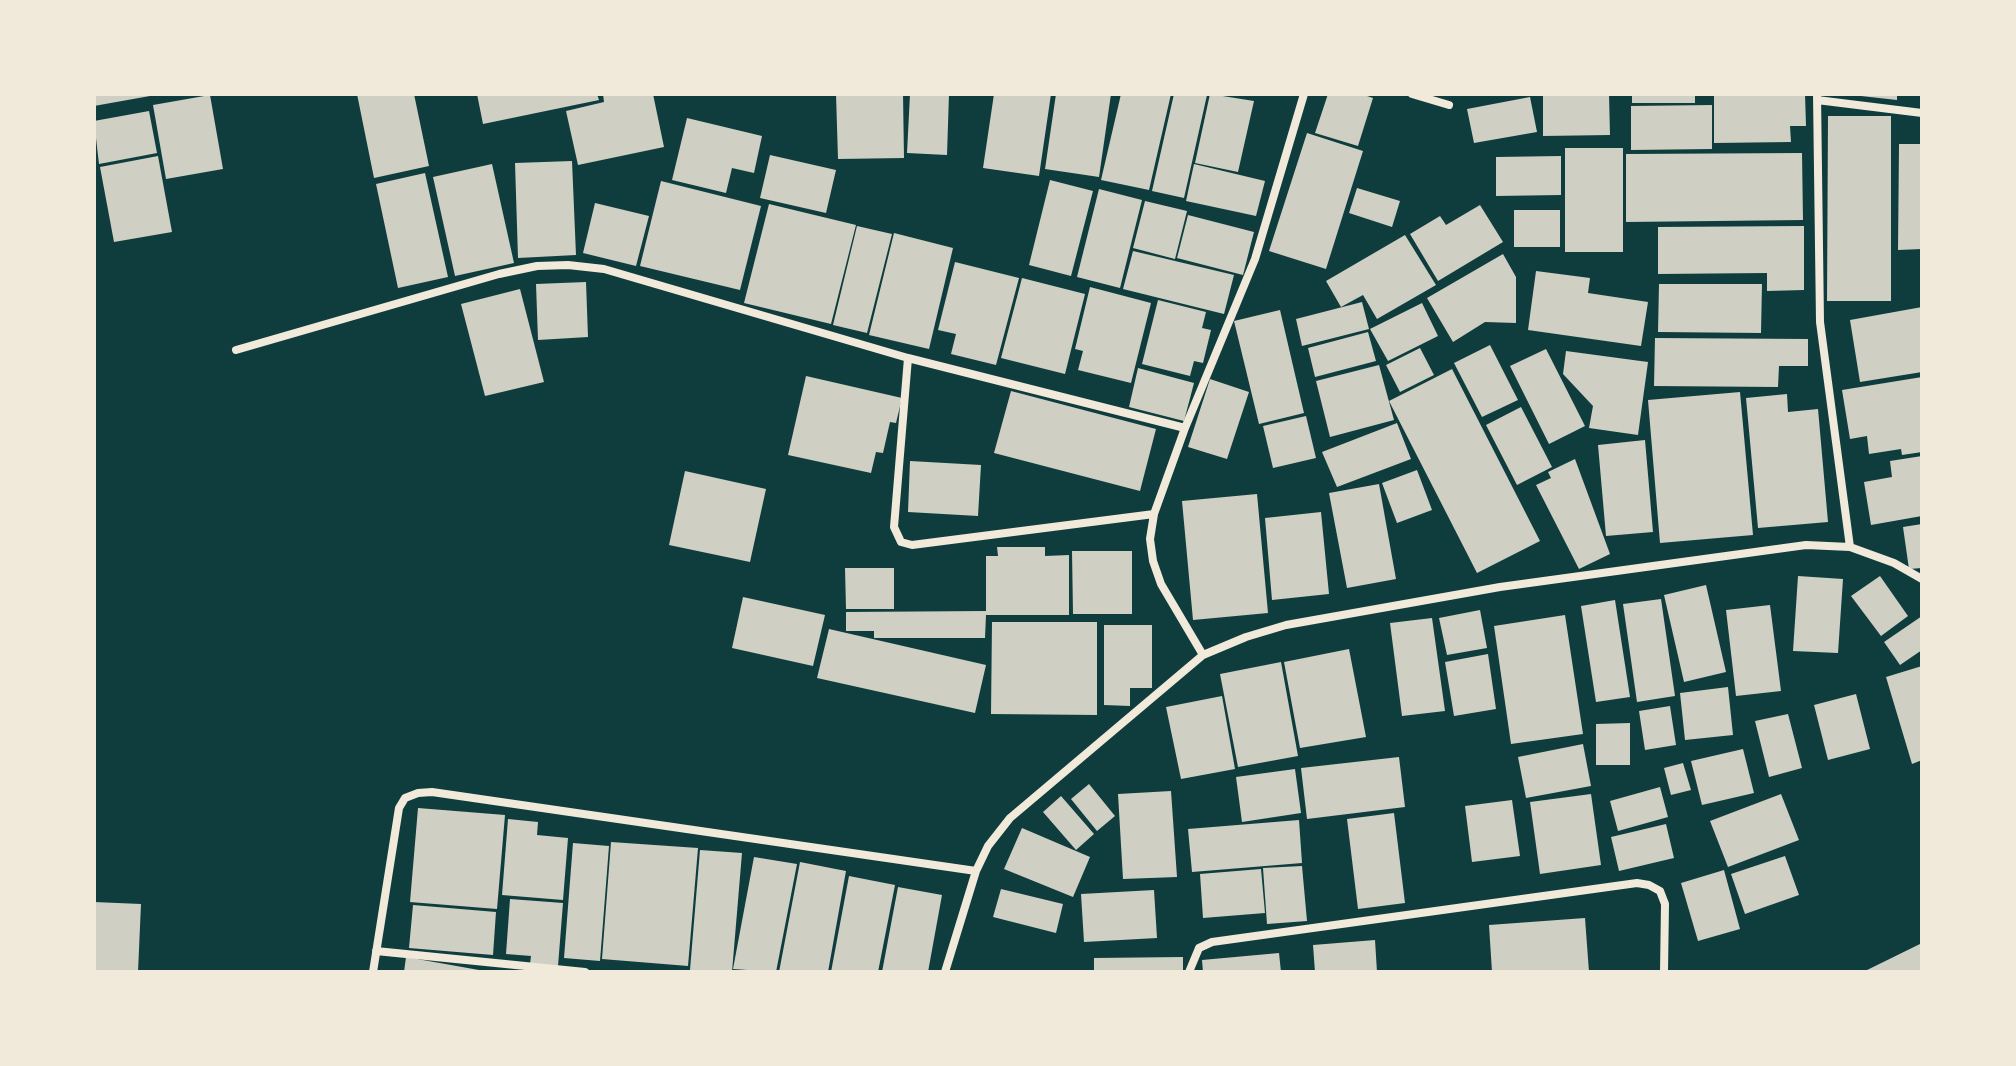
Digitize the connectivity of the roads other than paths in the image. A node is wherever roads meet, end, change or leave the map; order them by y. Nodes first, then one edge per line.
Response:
1 (1304, 94) edge
2 (1412, 94) edge
3 (1817, 97) edge
4 (1449, 105) dead end
5 (1922, 113) edge
6 (236, 350) dead end
7 (908, 358) junction
8 (1185, 428) junction
9 (1154, 514) junction
10 (1850, 547) junction
11 (1922, 579) edge
12 (1203, 655) junction
13 (976, 871) junction
14 (376, 951) junction
15 (373, 972) edge
16 (585, 972) edge
17 (945, 972) edge
18 (1189, 972) edge
19 (1664, 972) edge

1 - 8 street
2 - 4 street
3 - 5 street
3 - 10 street
6 - 7 street
7 - 8 street
7 - 9 street
8 - 9 street
9 - 12 street
10 - 11 street
10 - 12 street
12 - 13 street
13 - 14 street
13 - 17 street
14 - 15 street
14 - 16 street
18 - 19 street

